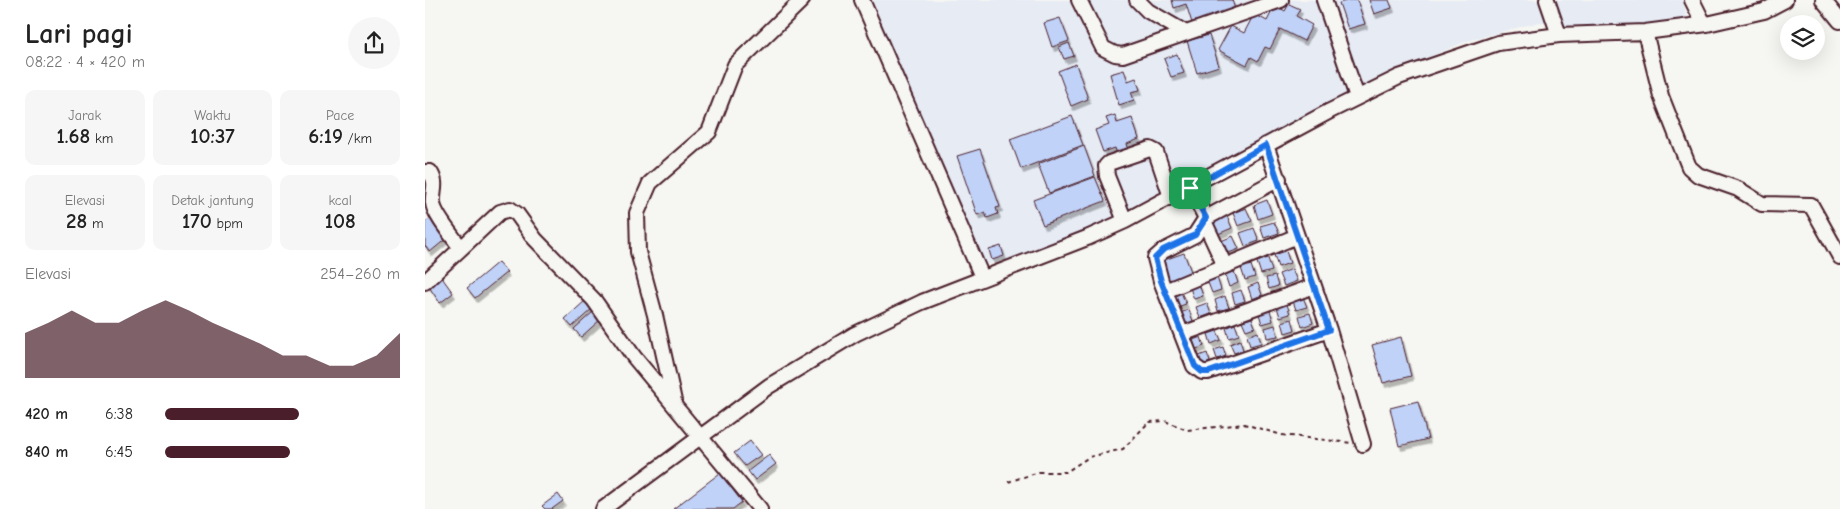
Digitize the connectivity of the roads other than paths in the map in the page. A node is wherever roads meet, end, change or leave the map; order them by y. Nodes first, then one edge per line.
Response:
1 (803, 0) edge
2 (863, 0) edge
3 (1079, 0) edge
4 (1137, 0) edge
5 (1281, 0) edge
6 (1324, 0) edge
7 (1547, 0) edge
8 (1692, 0) edge
9 (1785, 0) edge
10 (1823, 0) edge
11 (1840, 21) edge
12 (1707, 24) junction
13 (1645, 32) junction
14 (1185, 33) junction
15 (1559, 35) junction
16 (1357, 98) junction
17 (1266, 145) junction
18 (425, 172) edge
19 (1279, 179) junction
20 (1190, 188) junction
21 (1171, 197) junction
22 (1205, 219) junction
23 (1125, 221) junction
24 (1297, 236) junction
25 (461, 248) junction
26 (1840, 257) edge
27 (1225, 266) junction
28 (982, 277) junction
29 (425, 282) edge
30 (1314, 286) junction
31 (1165, 291) junction
32 (1329, 330) junction
33 (1182, 334) junction
34 (675, 404) junction
35 (700, 438) junction
36 (1363, 444) road end
37 (603, 509) edge
38 (761, 509) edge

1 - 34 street
2 - 28 street
3 - 14 street
4 - 14 street
5 - 14 street
6 - 16 street
7 - 15 street
8 - 12 street
9 - 12 street
10 - 11 street
12 - 13 street
13 - 15 street
13 - 26 street
15 - 16 street
16 - 17 street
17 - 19 street
17 - 20 street
18 - 25 street
19 - 22 street
19 - 24 street
20 - 21 street
20 - 22 street
21 - 23 street
21 - 23 street
22 - 27 street
22 - 31 street
23 - 28 street
24 - 27 street
24 - 30 street
25 - 29 street
25 - 34 street
27 - 31 street
28 - 35 street
30 - 32 street
30 - 33 street
31 - 33 street
32 - 33 street
32 - 36 street
34 - 35 street
35 - 37 street
35 - 38 street

